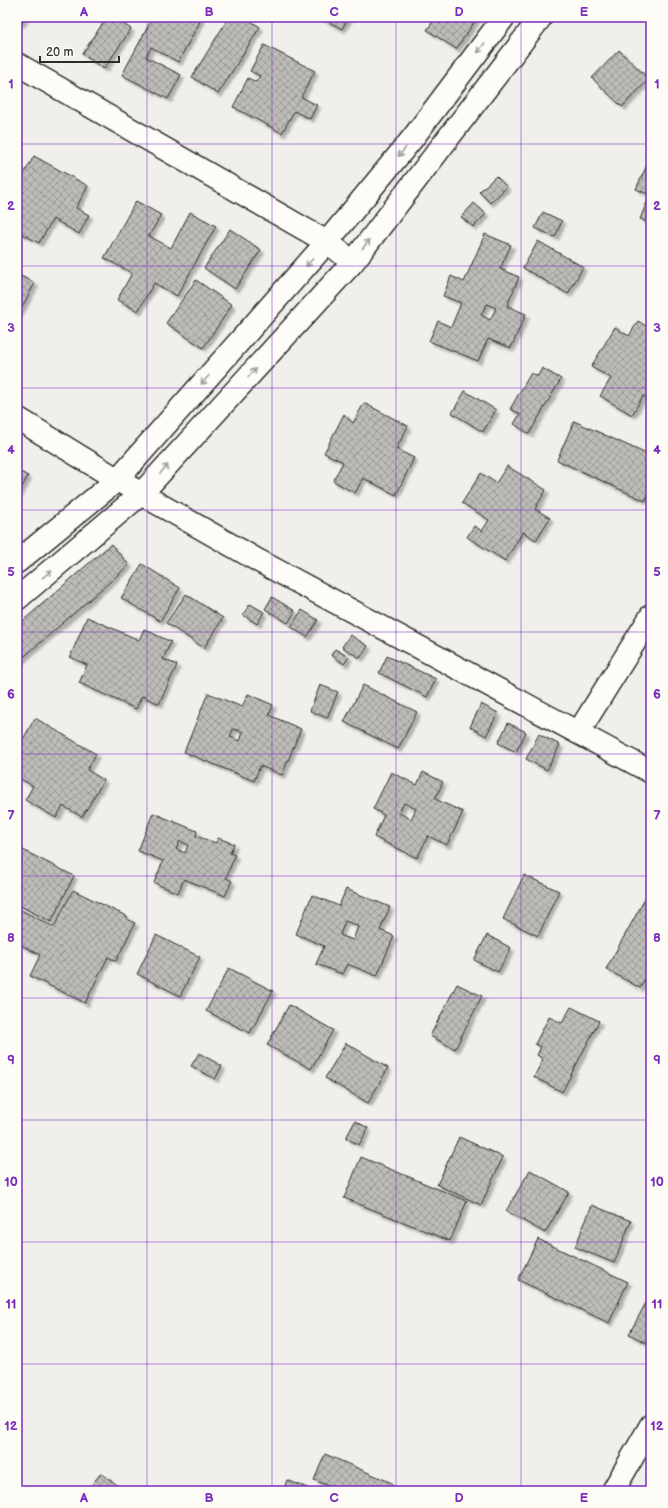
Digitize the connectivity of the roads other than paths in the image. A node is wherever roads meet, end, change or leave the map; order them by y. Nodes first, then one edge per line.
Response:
1 (504, 17) edge
2 (541, 17) edge
3 (17, 64) edge
4 (327, 242) junction
5 (352, 262) junction
6 (17, 418) edge
7 (117, 480) junction
8 (141, 494) junction
9 (17, 562) edge
10 (17, 599) edge
11 (651, 616) edge
12 (578, 733) junction
13 (651, 772) edge
14 (651, 1425) edge
15 (613, 1491) edge

1 -> 4 street
5 -> 2 street
3 - 4 street
4 - 5 street
4 -> 7 street
8 -> 5 street
6 - 7 street
7 - 8 street
7 - 9 street
10 -> 8 street
8 - 12 street
11 - 12 street
12 - 13 street
14 - 15 street

